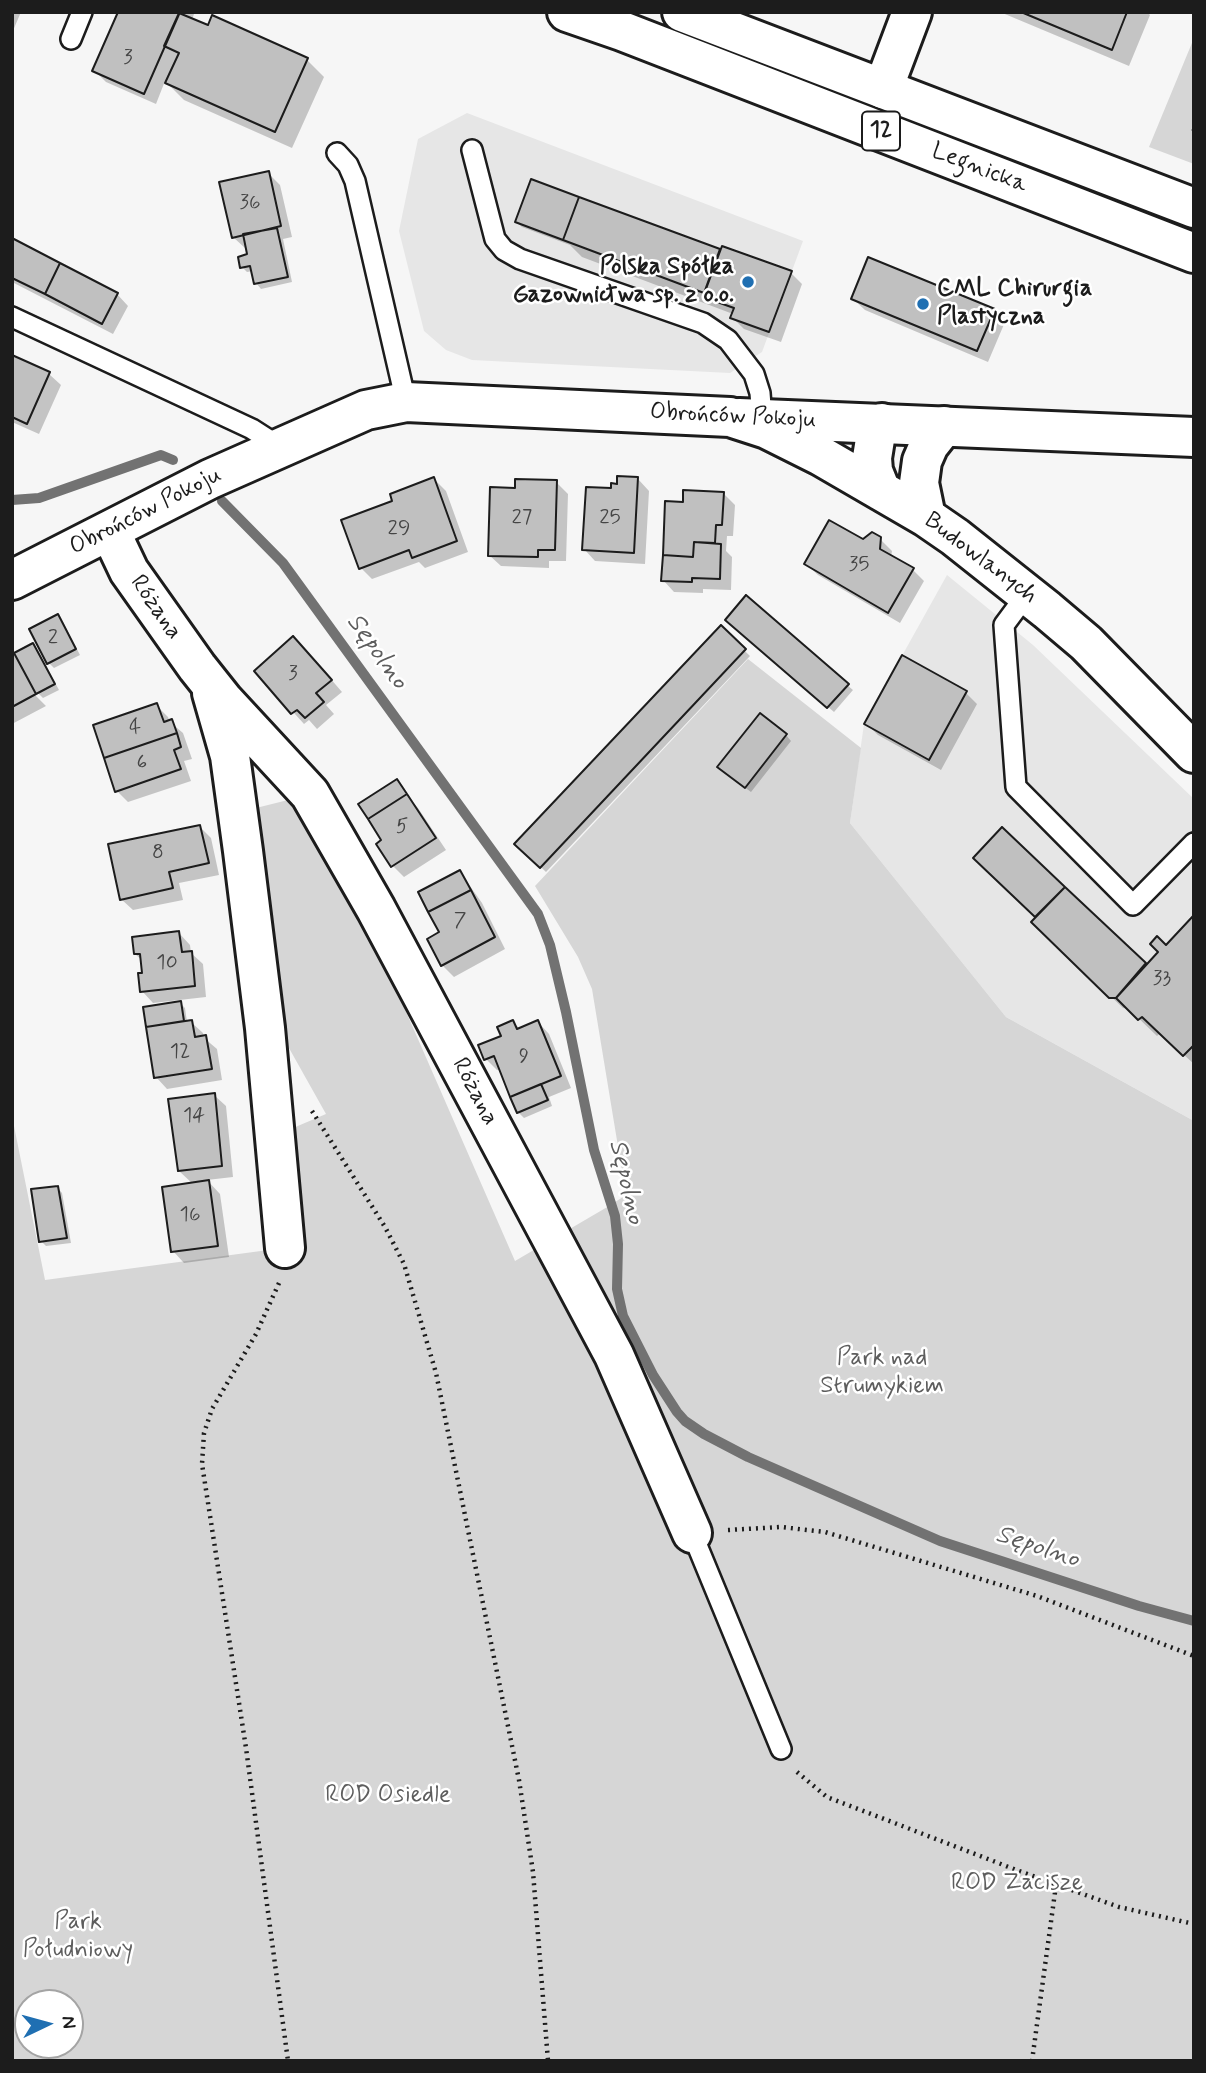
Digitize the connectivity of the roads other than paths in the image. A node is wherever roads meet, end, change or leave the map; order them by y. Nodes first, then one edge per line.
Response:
1 (82, 12) edge
2 (567, 12) edge
3 (682, 12) edge
4 (912, 12) edge
5 (71, 39) dead end
6 (883, 89) junction
7 (472, 150) dead end
8 (337, 153) dead end
9 (1194, 208) edge
10 (1194, 253) edge
11 (12, 317) edge
12 (406, 402) junction
13 (746, 418) junction
14 (881, 423) junction
15 (944, 426) junction
16 (1194, 437) edge
17 (280, 447) junction
18 (881, 491) junction
19 (926, 517) junction
20 (110, 531) junction
21 (12, 580) edge
22 (1027, 594) junction
23 (208, 681) junction
24 (1194, 752) edge
25 (1194, 843) edge
26 (285, 1248) road end
27 (692, 1533) joint
28 (780, 1749) road end

1 - 5 lane
2 - 10 street, Legnicka / 12
3 - 6 street, Legnicka / 12
4 - 6 street
6 - 9 street, Legnicka / 12
7 - 13 lane
8 - 12 lane
11 - 17 lane
12 - 13 street, Obrońców Pokoju
12 - 17 street, Obrońców Pokoju
13 - 14 street, Obrońców Pokoju
13 - 18 street, Budowlanych
14 - 15 street, Obrońców Pokoju
14 - 18 street
15 - 16 street, Obrońców Pokoju
15 - 19 street
17 - 20 street, Obrońców Pokoju
18 - 19 street, Budowlanych
19 - 22 street, Budowlanych
20 - 21 street, Obrońców Pokoju
20 - 23 street, Różana
22 - 24 street, Budowlanych
22 - 25 lane
23 - 26 street, Różana
23 - 27 street, Różana
27 - 28 lane

